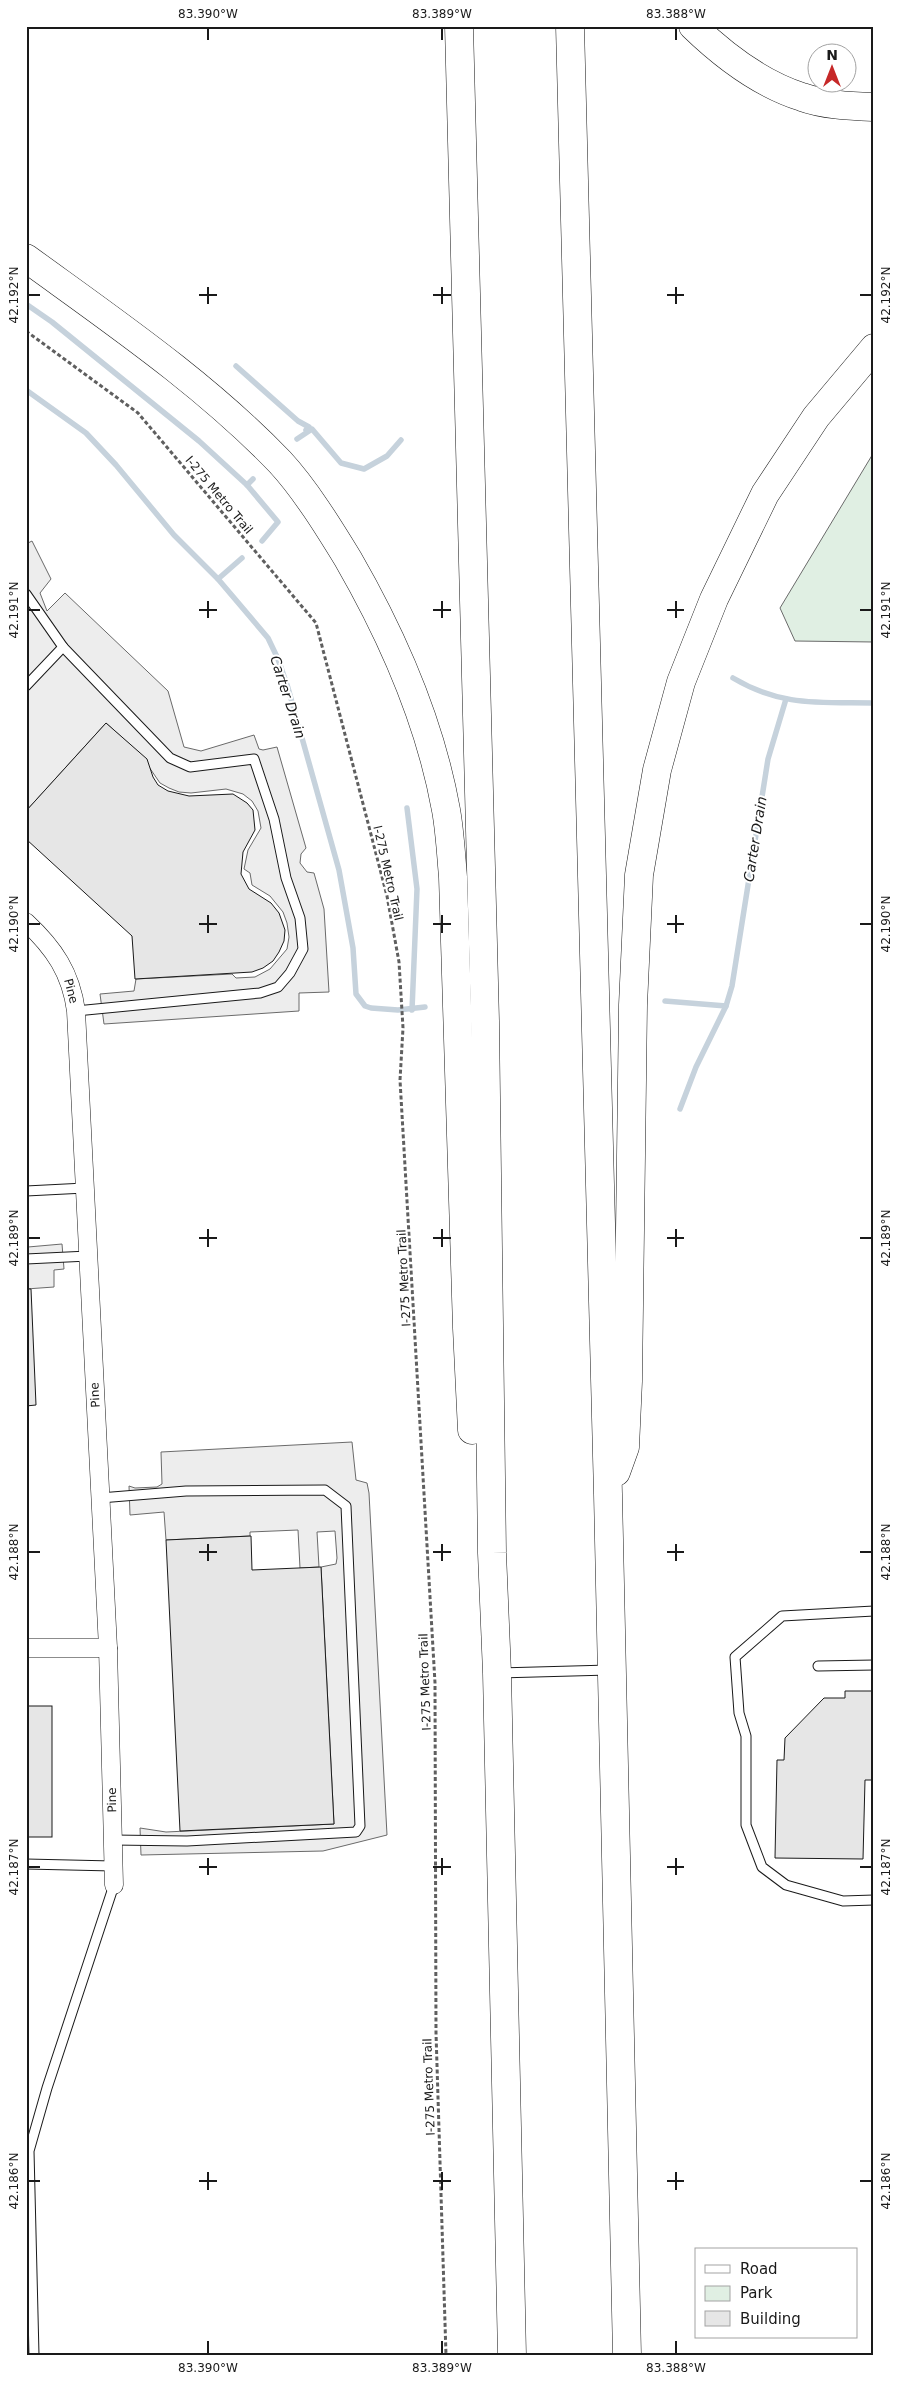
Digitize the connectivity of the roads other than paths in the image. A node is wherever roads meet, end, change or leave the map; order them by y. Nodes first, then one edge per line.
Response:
1 (459, 26) edge
2 (570, 26) edge
3 (693, 26) edge
4 (874, 107) edge
5 (26, 258) edge
6 (874, 348) edge
7 (26, 594) edge
8 (63, 647) junction
9 (26, 686) edge
10 (26, 922) edge
11 (76, 1011) junction
12 (85, 1188) junction
13 (26, 1191) edge
14 (88, 1256) junction
15 (26, 1259) edge
16 (608, 1494) junction
17 (100, 1498) junction
18 (492, 1553) junction
19 (874, 1611) edge
20 (26, 1648) edge
21 (108, 1648) junction
22 (874, 1665) edge
23 (818, 1666) dead end
24 (612, 1670) junction
25 (497, 1673) junction
26 (113, 1840) junction
27 (26, 1864) edge
28 (113, 1866) junction
29 (114, 1885) joint
30 (874, 1900) edge
31 (34, 2355) edge
32 (512, 2355) edge
33 (627, 2355) edge

1 - 18 highway
2 - 16 highway
3 - 4 highway
5 - 18 highway
6 - 16 highway
7 - 8 lane
8 - 9 lane
8 - 11 lane
10 - 11 street, Pine
11 - 12 street, Pine
12 - 13 lane
12 - 14 street, Pine
14 - 15 lane
14 - 17 street, Pine
16 - 24 highway
17 - 21 street, Pine
17 - 26 lane
18 - 25 highway
19 - 30 lane
20 - 21 street
21 - 26 street, Pine
22 - 23 lane
24 - 25 lane
24 - 33 highway
25 - 32 highway
26 - 28 street, Pine
27 - 28 lane
28 - 29 street, Pine
29 - 31 lane

